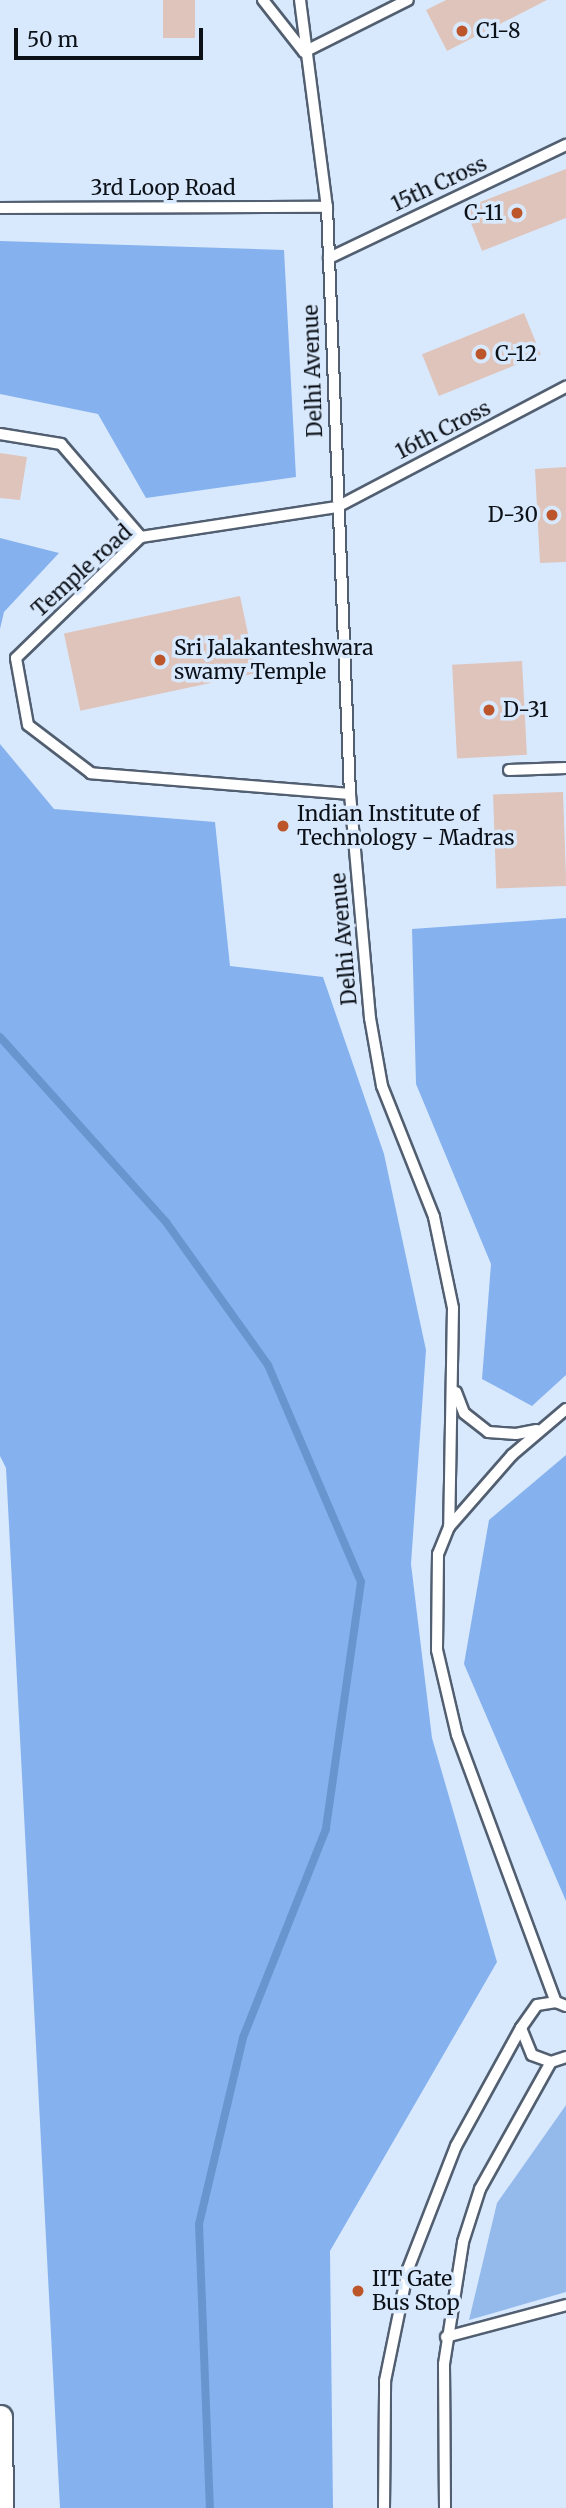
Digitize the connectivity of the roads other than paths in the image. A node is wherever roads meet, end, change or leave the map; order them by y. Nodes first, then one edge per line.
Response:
1 (263, 0) edge
2 (300, 0) edge
3 (408, 0) edge
4 (304, 52) junction
5 (566, 145) edge
6 (327, 207) junction
7 (0, 208) edge
8 (329, 258) junction
9 (566, 387) edge
10 (0, 434) edge
11 (337, 507) junction
12 (141, 537) junction
13 (566, 768) edge
14 (509, 770) dead end
15 (351, 794) junction
16 (453, 1384) junction
17 (566, 1409) edge
18 (543, 1428) junction
19 (449, 1527) junction
20 (561, 2004) edge
21 (521, 2028) junction
22 (566, 2057) edge
23 (551, 2062) junction
24 (566, 2305) edge
25 (446, 2337) junction
26 (0, 2417) edge
27 (1, 2508) edge
28 (384, 2508) edge
29 (445, 2508) edge

1 - 4 lane
2 - 4 lane, Delhi Avenue
3 - 4 lane
4 - 6 lane, Delhi Avenue
5 - 8 lane, 15th Cross
6 - 7 lane, 3rd Loop Road
6 - 8 lane, Delhi Avenue
8 - 11 lane, Delhi Avenue
9 - 11 lane, 16th Cross
10 - 12 lane
11 - 12 lane, Temple road
11 - 15 lane, Delhi Avenue
12 - 15 lane, Temple road
13 - 14 lane
15 - 16 lane, Delhi Avenue
16 - 18 lane
16 - 19 lane, Delhi Avenue
17 - 18 lane
18 - 19 lane
19 - 20 lane
20 - 21 lane
21 - 23 lane
21 - 28 lane
22 - 23 lane
23 - 25 lane
24 - 25 lane
25 - 29 lane
26 - 27 street

